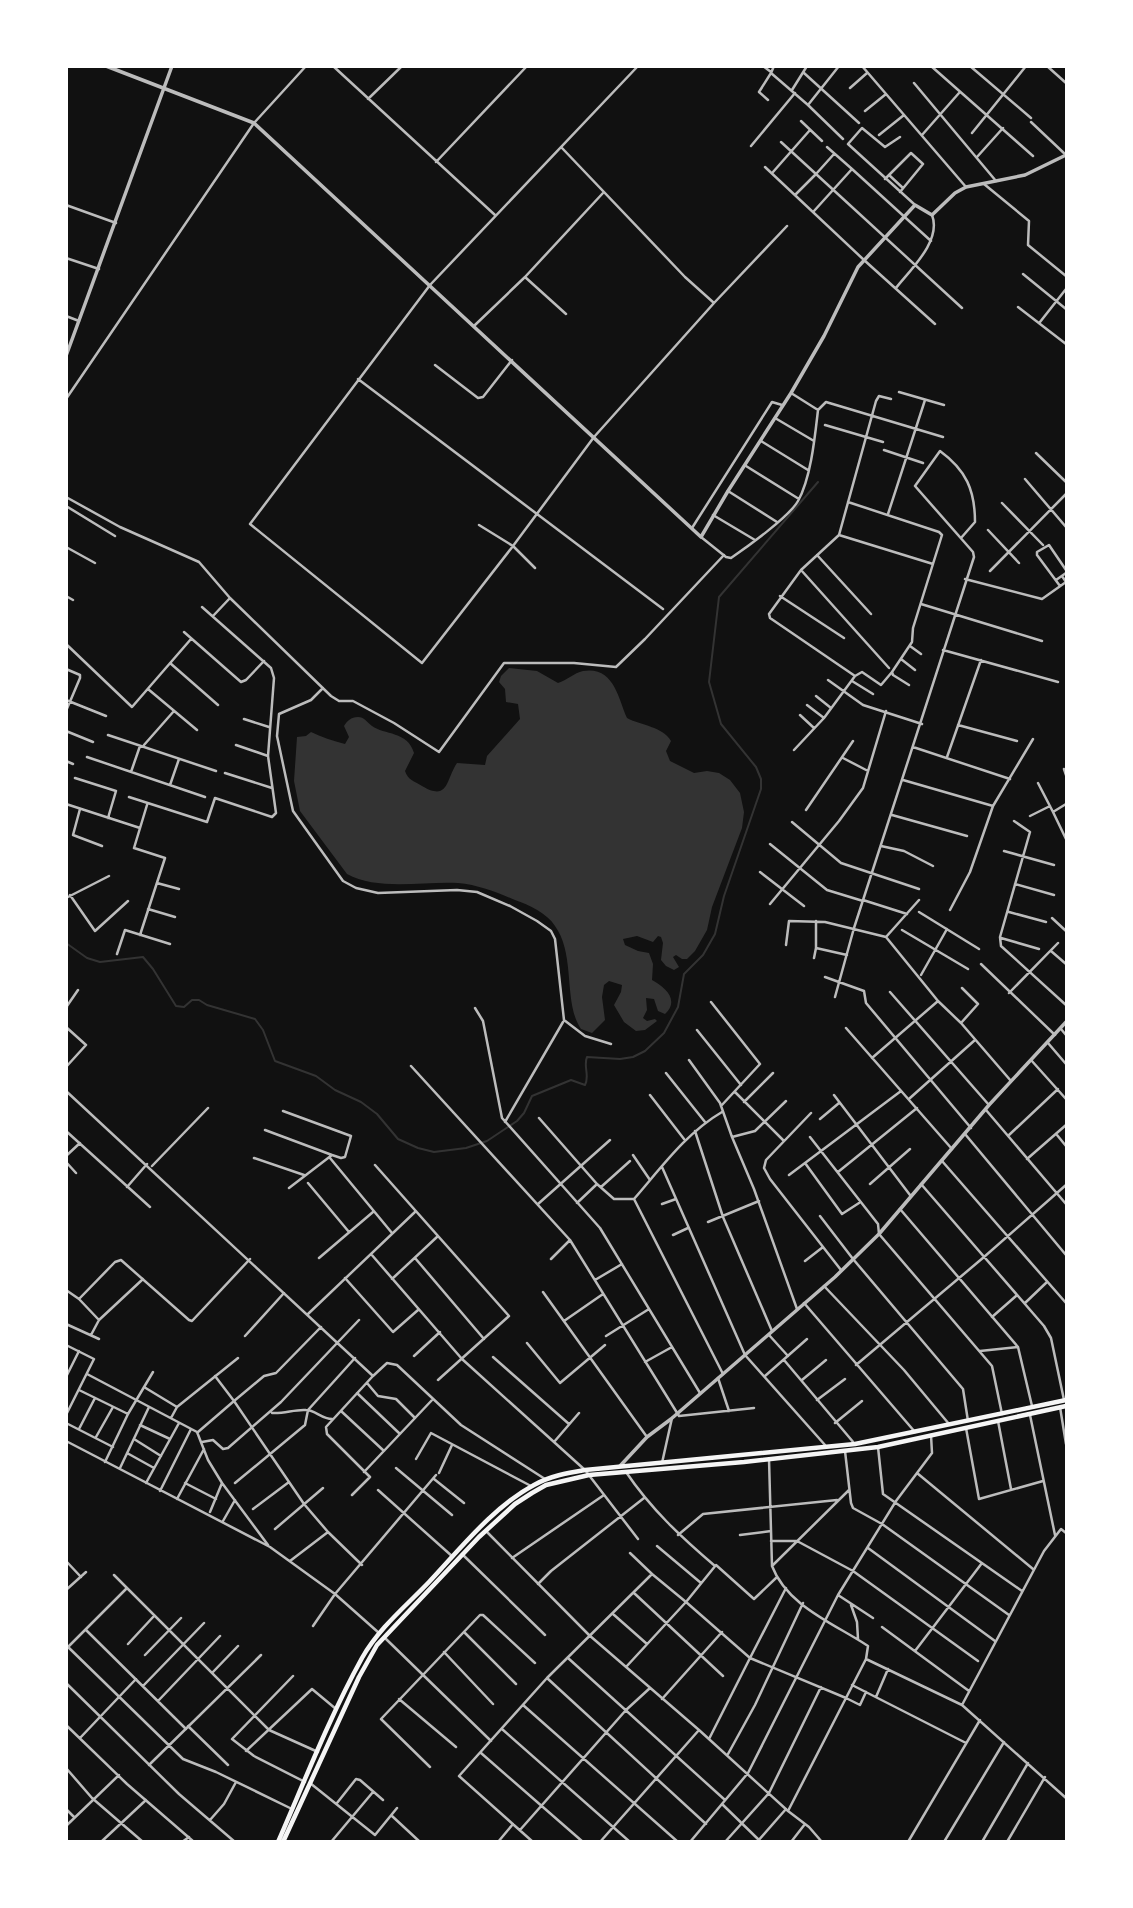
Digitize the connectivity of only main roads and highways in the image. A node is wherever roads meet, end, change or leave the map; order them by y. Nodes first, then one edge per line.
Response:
1 (1066, 1402) edge
2 (619, 1470) junction
3 (587, 1472) junction
4 (382, 1634) junction
5 (307, 1782) junction
6 (280, 1842) edge

1 - 2 main road
1 - 2 main road
2 - 3 main road
3 - 4 main road
3 - 4 main road
4 - 5 main road
4 - 5 main road
5 - 6 main road
5 - 6 main road

